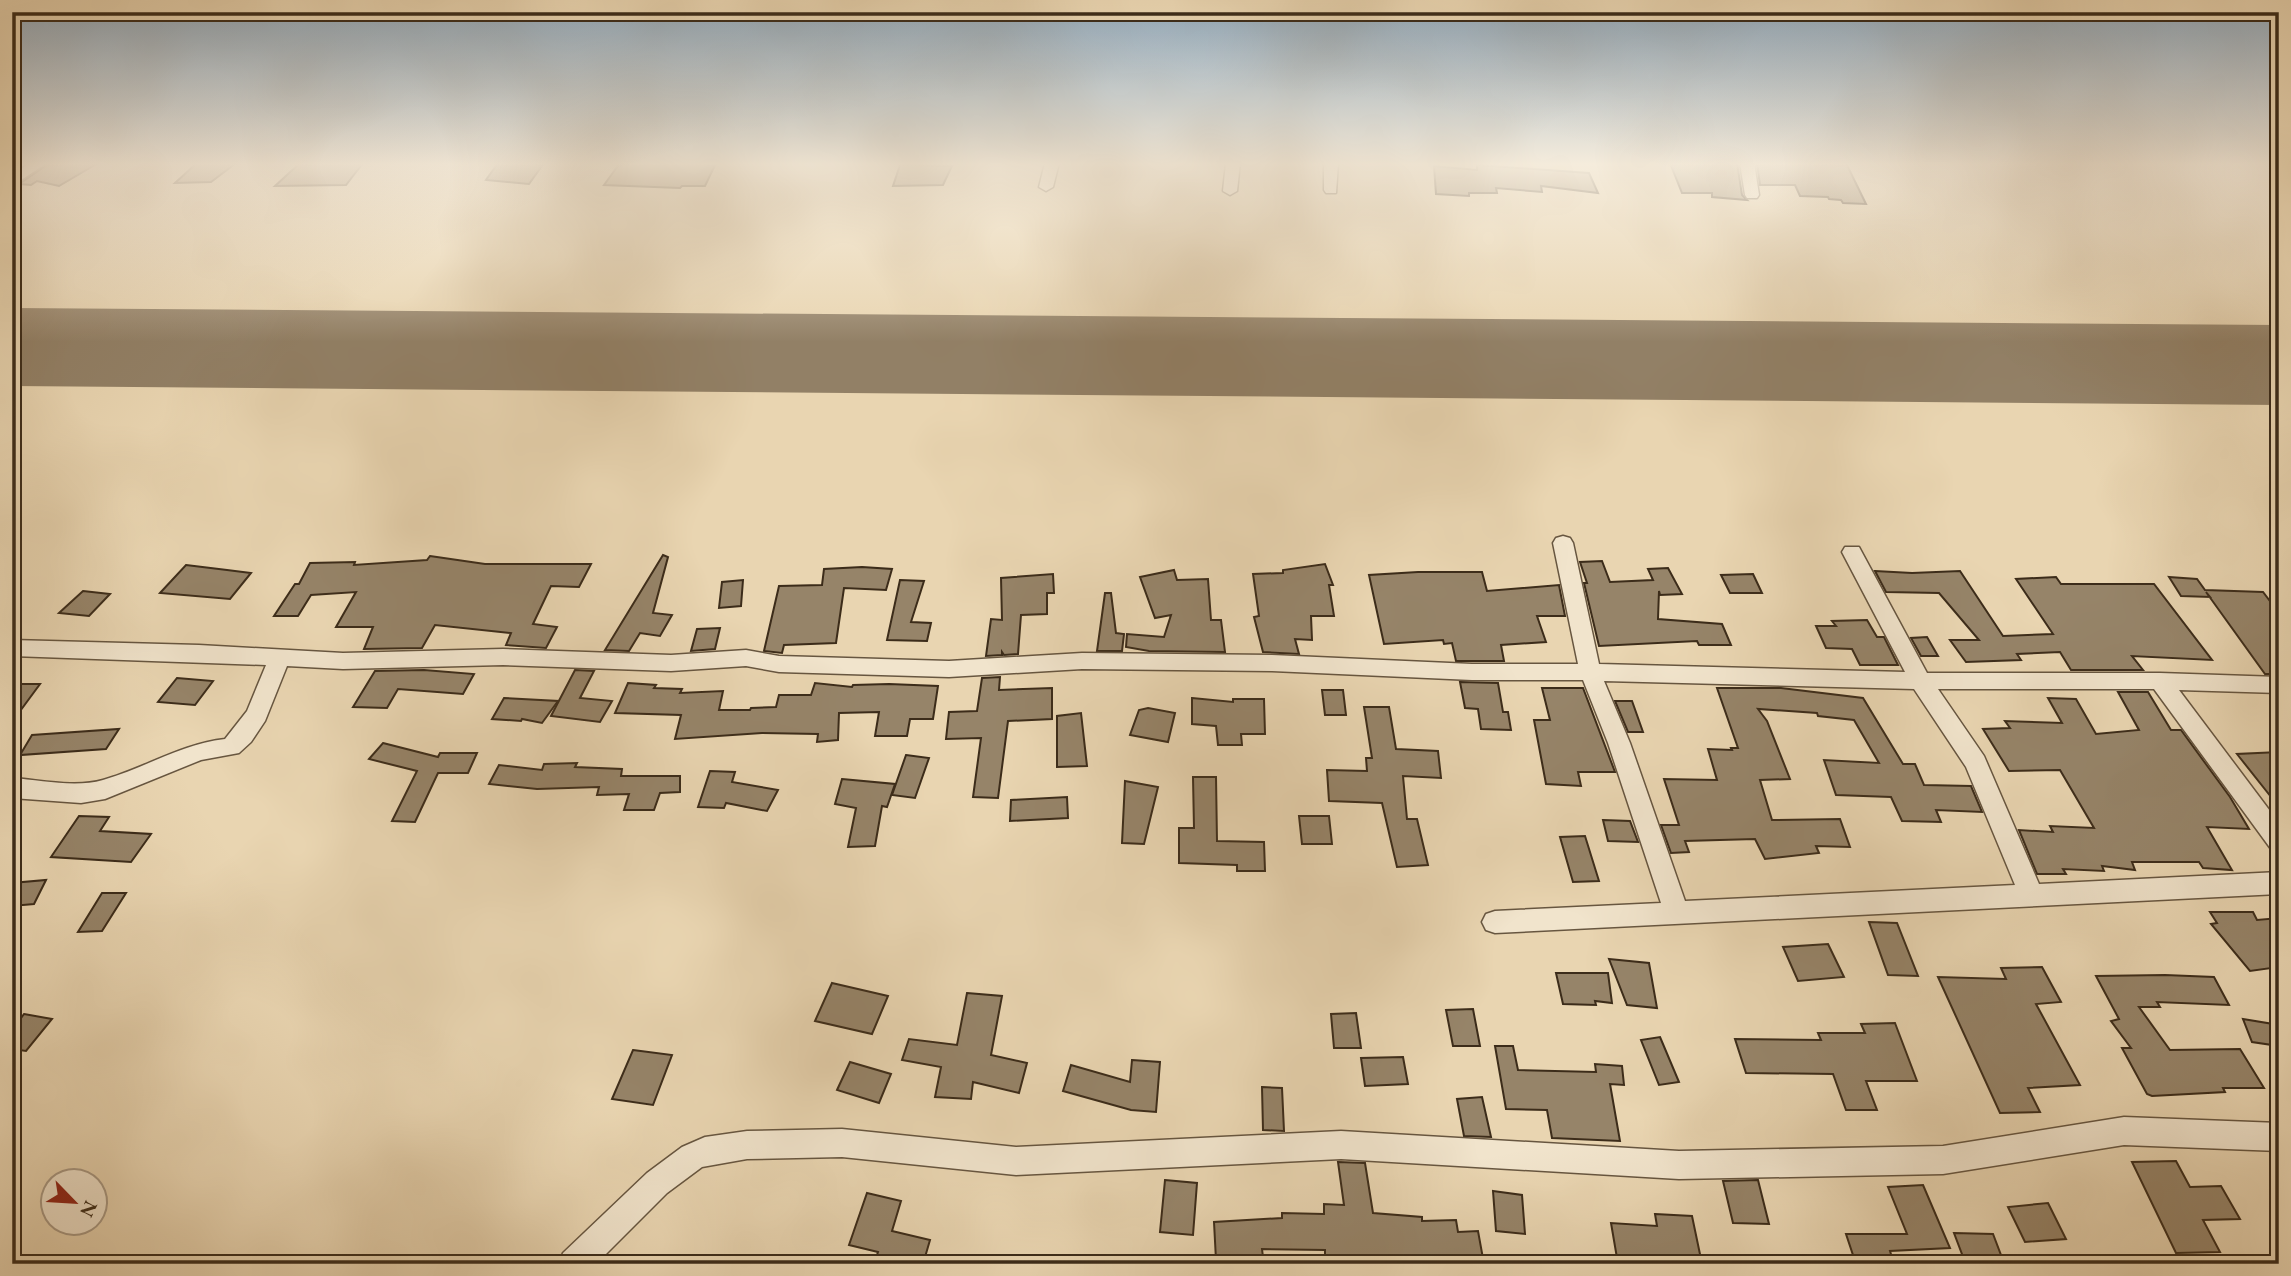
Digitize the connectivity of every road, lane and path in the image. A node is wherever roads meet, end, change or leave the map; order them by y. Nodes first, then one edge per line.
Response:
1 (1563, 543) dead end
2 (1852, 552) dead end
3 (12, 648) edge
4 (279, 659) junction
5 (1590, 672) junction
6 (1920, 681) junction
7 (2160, 681) junction
8 (2279, 685) edge
9 (12, 788) edge
10 (2279, 842) edge
11 (2279, 883) edge
12 (2031, 895) junction
13 (1677, 914) junction
14 (1495, 922) dead end
15 (2279, 1136) edge
16 (574, 1264) edge

1 - 5 street
2 - 6 street
3 - 4 street
4 - 5 street
4 - 9 street
5 - 6 street
5 - 13 street
6 - 7 street
6 - 12 street
7 - 8 street
7 - 10 street
11 - 12 street
12 - 13 street
13 - 14 street
15 - 16 street

